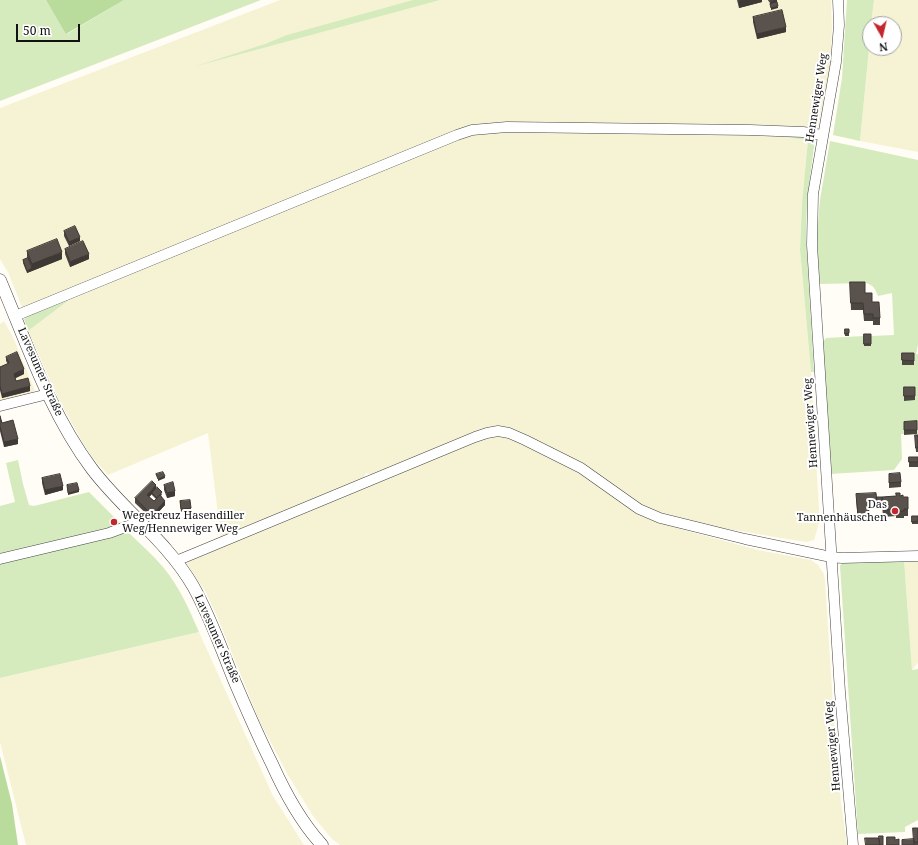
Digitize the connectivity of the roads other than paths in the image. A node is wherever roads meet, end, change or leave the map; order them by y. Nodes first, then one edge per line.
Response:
1 (838, 0) edge
2 (822, 135) junction
3 (0, 280) edge
4 (15, 316) junction
5 (48, 394) junction
6 (0, 406) edge
7 (139, 522) junction
8 (918, 556) edge
9 (831, 557) junction
10 (0, 559) edge
11 (176, 561) junction
12 (322, 845) edge
13 (853, 845) edge

1 - 2 street, Hennewiger Weg
2 - 4 street
2 - 9 street, Hennewiger Weg
3 - 4 street, Lavesumer Straße
4 - 5 street, Lavesumer Straße
5 - 6 street
5 - 7 street, Lavesumer Straße
7 - 10 street
7 - 11 street, Lavesumer Straße
8 - 9 street
9 - 11 street
9 - 13 street, Hennewiger Weg
11 - 12 street, Lavesumer Straße

